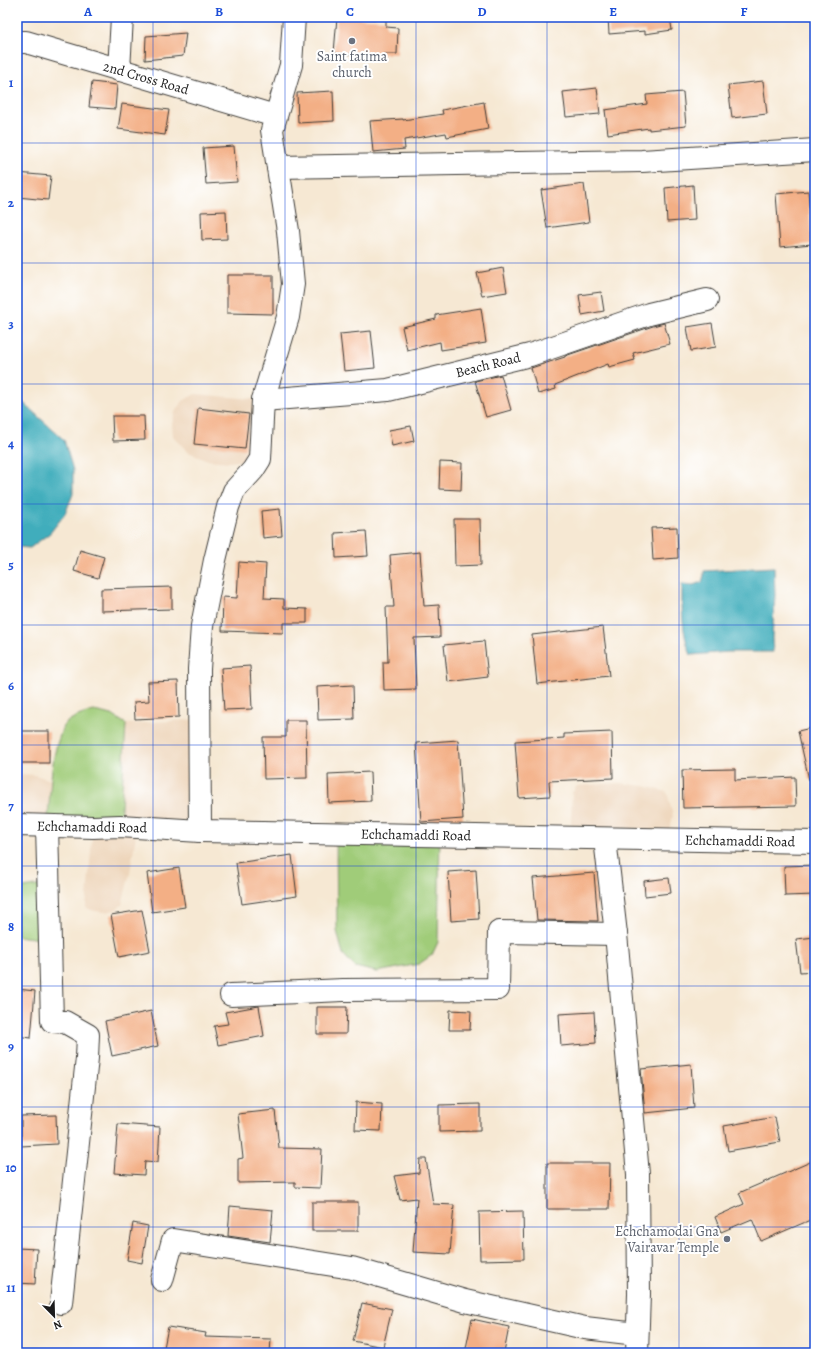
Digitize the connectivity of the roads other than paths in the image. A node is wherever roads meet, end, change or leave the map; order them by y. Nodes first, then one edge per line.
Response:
1 (122, 17) edge
2 (294, 17) edge
3 (17, 42) edge
4 (119, 70) junction
5 (275, 116) junction
6 (815, 150) edge
7 (278, 167) junction
8 (707, 300) dead end
9 (263, 400) junction
10 (17, 825) edge
11 (47, 826) junction
12 (200, 831) junction
13 (605, 839) junction
14 (815, 842) edge
15 (616, 934) junction
16 (231, 995) dead end
17 (162, 1280) dead end
18 (62, 1303) dead end
19 (637, 1343) edge

1 - 4 street
2 - 5 street
3 - 4 street, 2nd Cross Road
4 - 5 street, 2nd Cross Road
5 - 7 street
6 - 7 street
7 - 9 street
8 - 9 street, Beach Road
9 - 12 street
10 - 11 street, Echchamaddi Road
11 - 12 street, Echchamaddi Road
11 - 18 street
12 - 13 street, Echchamaddi Road
13 - 14 street, Echchamaddi Road
13 - 15 street
15 - 16 street
15 - 19 street
17 - 19 street

